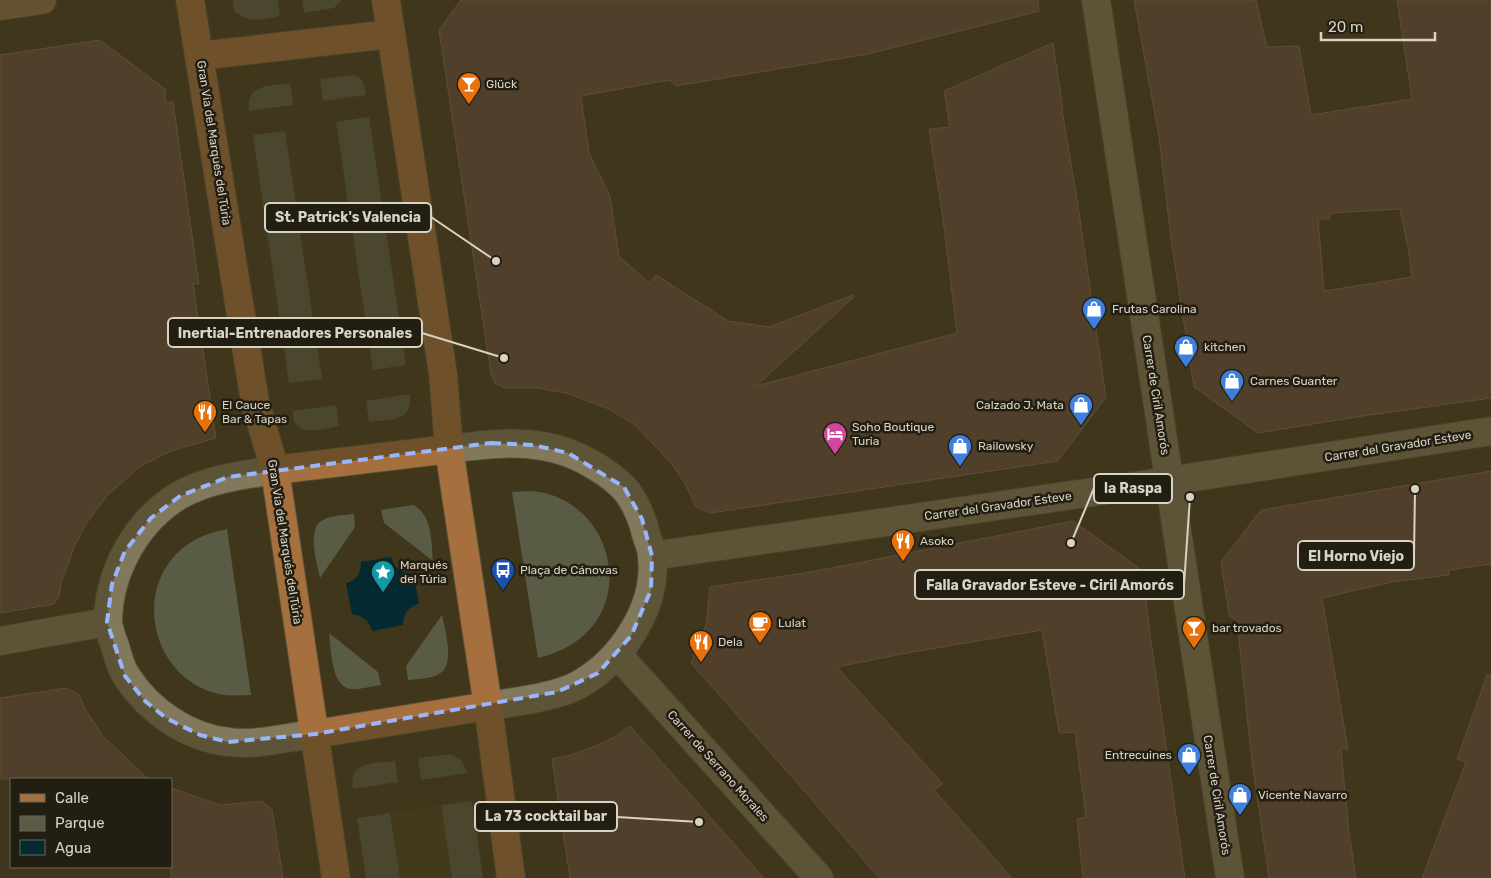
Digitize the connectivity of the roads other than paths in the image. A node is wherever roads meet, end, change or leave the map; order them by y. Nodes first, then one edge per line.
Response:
1 (42, 0) edge
2 (190, 0) edge
3 (386, 0) edge
4 (1096, 0) edge
5 (0, 6) edge
6 (391, 34) junction
7 (199, 56) junction
8 (1491, 431) edge
9 (449, 449) junction
10 (275, 470) junction
11 (1170, 481) junction
12 (652, 556) junction
13 (108, 622) junction
14 (0, 641) edge
15 (617, 654) junction
16 (488, 706) junction
17 (315, 734) junction
18 (336, 878) edge
19 (512, 878) edge
20 (819, 878) edge
21 (1230, 878) edge

1 - 5 street
2 - 7 main road, Gran Via del Marqués del Túria
3 - 6 main road
4 - 11 street, Carrer de Ciril Amorós
6 - 7 main road
6 - 9 main road
7 - 10 main road, Gran Via del Marqués del Túria
8 - 11 street, Carrer del Gravador Esteve
9 - 10 main road
9 - 12 street
9 - 16 main road
10 - 13 street
10 - 17 main road, Gran Via del Marqués del Túria
11 - 12 street, Carrer del Gravador Esteve
11 - 21 street, Carrer de Ciril Amorós
12 - 15 street
13 - 14 street
13 - 17 street
15 - 16 street
15 - 20 street, Carrer de Serrano Morales
16 - 17 main road
16 - 19 main road
17 - 18 main road, Gran Via del Marqués del Túria

